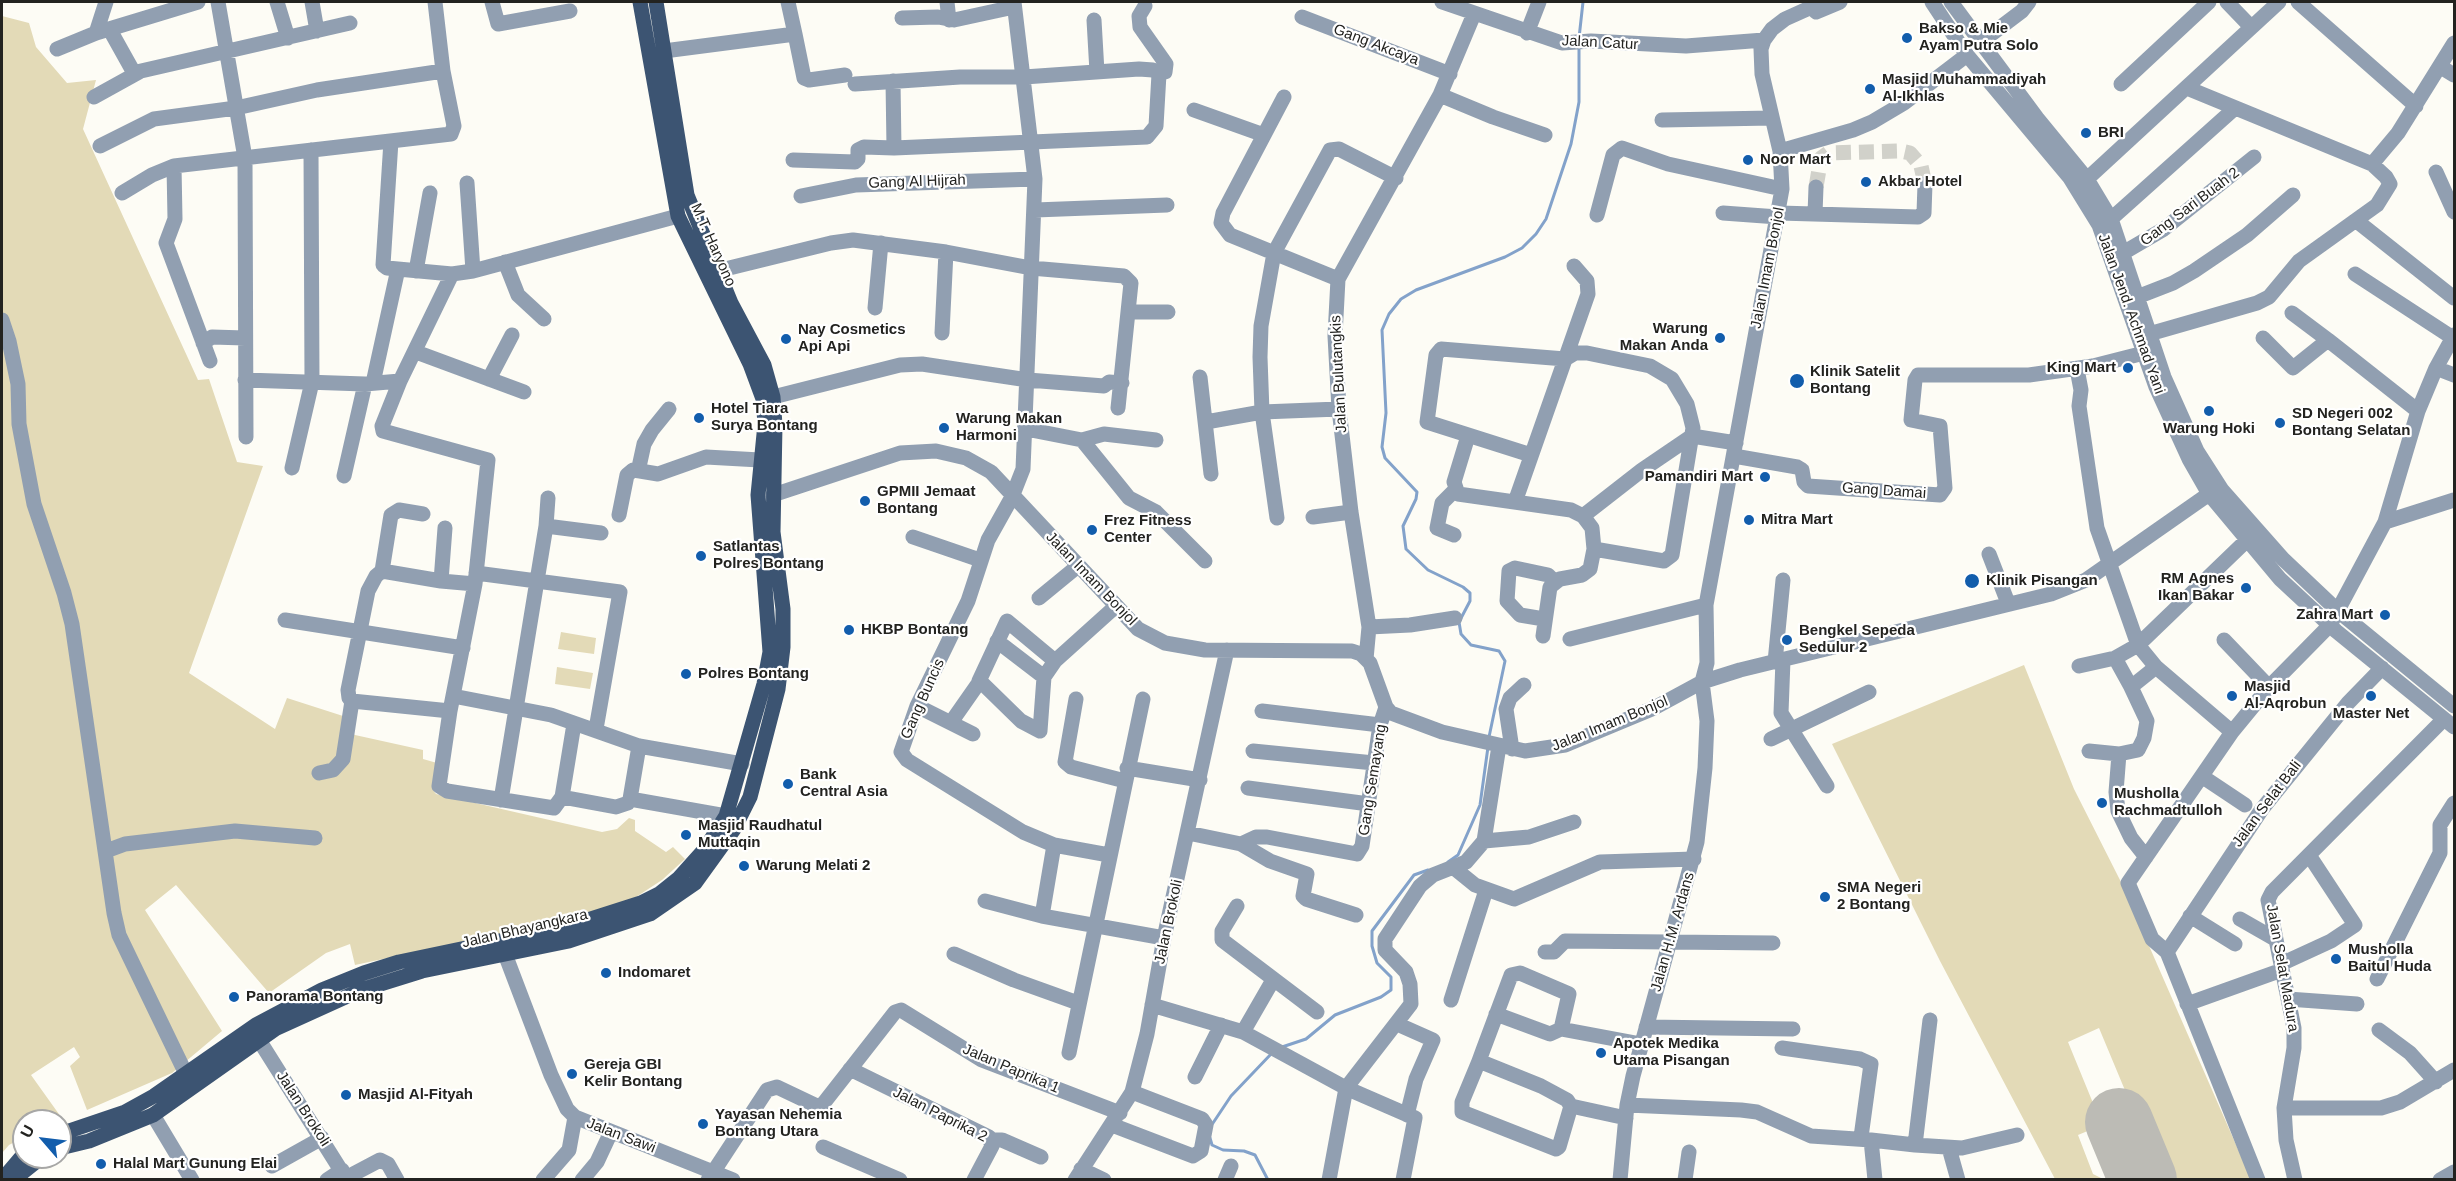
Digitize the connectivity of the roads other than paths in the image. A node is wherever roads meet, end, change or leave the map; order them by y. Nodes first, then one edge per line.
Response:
1 (106, 2) edge
2 (198, 2) edge
3 (218, 2) edge
4 (277, 2) edge
5 (312, 2) edge
6 (435, 2) edge
7 (492, 2) edge
8 (640, 2) edge
9 (656, 2) edge
10 (788, 2) edge
11 (948, 2) edge
12 (1445, 2) edge
13 (1539, 2) edge
14 (1823, 2) edge
15 (1840, 2) edge
16 (1932, 2) edge
17 (1951, 2) edge
18 (2029, 2) edge
19 (2209, 2) edge
20 (2227, 2) edge
21 (2279, 2) edge
22 (2298, 2) edge
23 (1014, 4) edge
24 (1145, 6) dead end
25 (570, 11) dead end
26 (1474, 14) junction
27 (1302, 17) dead end
28 (902, 18) dead end
29 (949, 20) junction
30 (1094, 20) dead end
31 (350, 23) dead end
32 (2251, 27) junction
33 (103, 31) junction
34 (317, 31) junction
35 (1527, 33) junction
36 (795, 34) junction
37 (1768, 34) junction
38 (288, 38) junction
39 (1981, 42) junction
40 (2454, 43) edge
41 (57, 49) dead end
42 (664, 51) junction
43 (228, 52) junction
44 (1967, 55) junction
45 (2441, 67) junction
46 (659, 68) junction
47 (443, 71) junction
48 (1097, 72) junction
49 (134, 74) junction
50 (1159, 74) junction
51 (1450, 74) junction
52 (2454, 75) edge
53 (1024, 77) junction
54 (893, 81) junction
55 (2121, 84) dead end
56 (2187, 88) junction
57 (1440, 95) junction
58 (94, 97) dead end
59 (1284, 97) dead end
60 (2416, 106) junction
61 (236, 108) junction
62 (2234, 109) junction
63 (1194, 110) dead end
64 (1772, 118) junction
65 (1662, 120) dead end
66 (1264, 135) junction
67 (1545, 135) dead end
68 (391, 141) junction
69 (1031, 143) junction
70 (100, 146) dead end
71 (894, 148) junction
72 (311, 150) junction
73 (1780, 151) junction
74 (2254, 157) dead end
75 (245, 158) junction
76 (793, 160) dead end
77 (2372, 164) junction
78 (174, 166) junction
79 (2436, 172) dead end
80 (1396, 178) junction
81 (1035, 179) junction
82 (2087, 179) junction
83 (467, 183) dead end
84 (1925, 184) tunnel mouth
85 (1816, 187) tunnel mouth
86 (1782, 189) junction
87 (122, 193) dead end
88 (430, 193) dead end
89 (2294, 195) dead end
90 (801, 196) dead end
91 (1167, 205) dead end
92 (1035, 210) junction
93 (2454, 212) edge
94 (1723, 213) dead end
95 (1815, 214) junction
96 (1597, 215) dead end
97 (1779, 215) junction
98 (678, 216) junction
99 (2111, 219) junction
100 (2358, 222) junction
101 (881, 243) junction
102 (946, 252) junction
103 (1274, 253) junction
104 (2117, 257) junction
105 (505, 262) junction
106 (1574, 266) dead end
107 (1031, 268) junction
108 (398, 269) junction
109 (416, 271) junction
110 (473, 271) junction
111 (717, 271) junction
112 (452, 274) junction
113 (2355, 274) dead end
114 (1338, 279) junction
115 (2136, 297) junction
116 (2454, 298) edge
117 (875, 308) dead end
118 (1129, 312) junction
119 (1168, 312) dead end
120 (2292, 313) dead end
121 (544, 319) dead end
122 (2, 320) edge
123 (942, 333) dead end
124 (2149, 334) junction
125 (512, 335) dead end
126 (2453, 336) edge
127 (245, 338) junction
128 (2263, 338) dead end
129 (211, 339) junction
130 (2328, 340) junction
131 (416, 352) junction
132 (2144, 353) junction
133 (1565, 359) junction
134 (210, 361) dead end
135 (2436, 368) junction
136 (2077, 369) junction
137 (2454, 375) edge
138 (1200, 377) dead end
139 (489, 379) junction
140 (245, 380) junction
141 (1028, 380) junction
142 (400, 381) junction
143 (312, 382) junction
144 (369, 383) junction
145 (1122, 383) junction
146 (524, 392) dead end
147 (773, 397) junction
148 (1118, 408) dead end
149 (669, 409) dead end
150 (1339, 409) junction
151 (2418, 411) junction
152 (1262, 412) junction
153 (1206, 422) junction
154 (1026, 429) junction
155 (1692, 432) junction
156 (1468, 436) junction
157 (246, 437) dead end
158 (1082, 440) junction
159 (1156, 440) dead end
160 (1736, 445) junction
161 (1531, 454) junction
162 (760, 460) junction
163 (292, 468) dead end
164 (640, 471) junction
165 (1211, 474) dead end
166 (344, 476) dead end
167 (1455, 490) junction
168 (2209, 494) junction
169 (765, 495) junction
170 (1012, 496) junction
171 (548, 498) dead end
172 (2454, 500) edge
173 (1515, 502) junction
174 (1351, 512) junction
175 (423, 514) dead end
176 (620, 515) dead end
177 (1583, 516) junction
178 (1313, 517) dead end
179 (1278, 518) dead end
180 (2385, 522) junction
181 (546, 526) junction
182 (446, 528) dead end
183 (601, 533) dead end
184 (1454, 535) dead end
185 (913, 537) dead end
186 (2246, 541) junction
187 (1594, 549) junction
188 (1989, 554) dead end
189 (980, 560) junction
190 (1206, 561) dead end
191 (2111, 563) junction
192 (1078, 566) junction
193 (382, 571) junction
194 (475, 578) junction
195 (1783, 580) dead end
196 (441, 581) junction
197 (537, 582) junction
198 (1555, 582) junction
199 (1039, 598) dead end
200 (2008, 603) junction
201 (1706, 605) junction
202 (1115, 607) junction
203 (2338, 611) junction
204 (1455, 618) dead end
205 (285, 620) dead end
206 (1545, 620) junction
207 (2330, 625) junction
208 (1369, 627) junction
209 (360, 630) junction
210 (1542, 636) dead end
211 (1570, 639) dead end
212 (2224, 640) dead end
213 (997, 641) junction
214 (2138, 645) junction
215 (463, 648) junction
216 (1227, 650) junction
217 (2115, 658) junction
218 (1366, 659) junction
219 (1055, 661) junction
220 (1779, 661) junction
221 (2079, 666) dead end
222 (2156, 667) junction
223 (2382, 668) junction
224 (1044, 676) junction
225 (979, 681) junction
226 (1702, 682) junction
227 (1524, 685) dead end
228 (2131, 687) junction
229 (2270, 687) junction
230 (1869, 692) dead end
231 (453, 696) junction
232 (1076, 699) dead end
233 (1143, 699) dead end
234 (352, 701) junction
235 (515, 706) junction
236 (917, 706) junction
237 (2454, 706) edge
238 (1386, 707) junction
239 (450, 711) junction
240 (1262, 711) dead end
241 (952, 721) junction
242 (2449, 723) edge
243 (574, 724) junction
244 (1380, 725) junction
245 (596, 729) junction
246 (1791, 729) junction
247 (2232, 732) junction
248 (973, 734) dead end
249 (1772, 739) dead end
250 (639, 746) junction
251 (1496, 746) junction
252 (1252, 751) dead end
253 (2089, 751) dead end
254 (2119, 754) junction
255 (1374, 763) junction
256 (750, 766) junction
257 (319, 773) dead end
258 (1126, 774) junction
259 (2203, 777) junction
260 (1200, 780) junction
261 (1827, 786) dead end
262 (1248, 788) dead end
263 (562, 797) junction
264 (630, 799) junction
265 (501, 800) junction
266 (2454, 803) edge
267 (1369, 804) junction
268 (2245, 805) dead end
269 (726, 816) junction
270 (1574, 822) dead end
271 (1188, 833) junction
272 (315, 838) dead end
273 (1484, 841) junction
274 (1241, 844) junction
275 (1054, 845) junction
276 (106, 851) junction
277 (1109, 855) junction
278 (2309, 855) junction
279 (2146, 857) junction
280 (1694, 859) junction
281 (1454, 867) junction
282 (1486, 890) junction
283 (985, 902) dead end
284 (1237, 906) dead end
285 (1356, 915) dead end
286 (1042, 916) junction
287 (2190, 916) junction
288 (2240, 919) dead end
289 (1094, 925) junction
290 (567, 934) junction
291 (1164, 938) junction
292 (2276, 939) junction
293 (532, 942) junction
294 (1671, 943) junction
295 (1773, 944) dead end
296 (2235, 944) dead end
297 (1545, 952) dead end
298 (2167, 952) junction
299 (505, 954) junction
300 (954, 954) dead end
301 (2282, 967) junction
302 (2377, 979) dead end
303 (1273, 980) junction
304 (2288, 999) junction
305 (1451, 1000) dead end
306 (1078, 1004) junction
307 (2187, 1004) junction
308 (2357, 1004) dead end
309 (1152, 1005) junction
310 (1317, 1012) dead end
311 (1496, 1014) junction
312 (1929, 1020) dead end
313 (1397, 1024) junction
314 (1221, 1025) junction
315 (1646, 1028) junction
316 (1561, 1029) junction
317 (1793, 1029) dead end
318 (2379, 1030) dead end
319 (1243, 1032) junction
320 (259, 1040) junction
321 (1641, 1044) junction
322 (1782, 1047) dead end
323 (1069, 1053) dead end
324 (1479, 1061) junction
325 (850, 1069) junction
326 (2454, 1070) edge
327 (186, 1074) junction
328 (1196, 1077) dead end
329 (2436, 1082) junction
330 (1346, 1088) junction
331 (1132, 1092) junction
332 (1571, 1106) junction
333 (2284, 1108) junction
334 (1627, 1111) junction
335 (153, 1115) junction
336 (1411, 1117) junction
337 (578, 1119) junction
338 (1116, 1119) junction
339 (72, 1130) edge
340 (606, 1130) junction
341 (2017, 1136) dead end
342 (322, 1138) junction
343 (1866, 1138) junction
344 (992, 1140) junction
345 (72, 1145) edge
346 (1915, 1145) junction
347 (823, 1147) dead end
348 (1949, 1148) junction
349 (1689, 1152) dead end
350 (1041, 1157) dead end
351 (272, 1167) dead end
352 (12, 1168) edge
353 (2454, 1172) edge
354 (1078, 1174) edge
355 (711, 1175) edge
356 (345, 1176) edge
357 (2, 1179) edge
358 (192, 1179) edge
359 (327, 1179) edge
360 (397, 1179) edge
361 (543, 1179) edge
362 (582, 1179) edge
363 (733, 1179) edge
364 (900, 1179) edge
365 (974, 1179) edge
366 (1104, 1179) edge
367 (1329, 1179) edge
368 (1403, 1179) edge
369 (1620, 1179) edge
370 (1685, 1179) edge
371 (1875, 1179) edge
372 (1959, 1179) edge
373 (2258, 1179) edge
374 (2295, 1179) edge
375 (2440, 1179) edge

1 - 33 street
2 - 33 street
3 - 43 street
4 - 38 street
5 - 34 street
6 - 47 street
7 - 25 street
8 - 46 main road, M.T. Haryono
9 - 42 main road, M.T. Haryono
10 - 36 street
11 - 29 street
12 - 26 street, Jalan Catur
13 - 35 street
14 - 37 street
15 - 37 street
16 - 44 street, Jalan Jend. Achmad Yani
17 - 39 street, Jalan Jend. Achmad Yani
18 - 39 street
19 - 55 street
20 - 32 street
21 - 32 street
22 - 60 street
23 - 29 street
23 - 53 street, Gang Buncis
24 - 50 street
26 - 35 street, Jalan Catur
26 - 51 street, Jalan Bulutangkis
27 - 51 street, Gang Akcaya
28 - 29 street
30 - 48 street
31 - 34 street
32 - 56 street
33 - 41 street
33 - 49 street
34 - 38 street
35 - 37 street, Jalan Catur
36 - 42 street
36 - 54 street
37 - 64 street, Jalan Imam Bonjol
38 - 43 street
39 - 82 street, Jalan Jend. Achmad Yani
40 - 45 street
42 - 46 main road, M.T. Haryono
43 - 49 street
43 - 61 street
44 - 73 street
44 - 104 street, Jalan Jend. Achmad Yani
45 - 52 street
45 - 60 street
46 - 98 main road, M.T. Haryono
46 - 111 main road, M.T. Haryono
47 - 61 street
47 - 68 street
48 - 50 street
48 - 53 street
49 - 58 street
50 - 69 street
51 - 57 street, Jalan Bulutangkis
53 - 54 street
53 - 69 street, Gang Buncis
54 - 71 street
56 - 62 street
56 - 82 street
57 - 67 street
57 - 80 street, Jalan Bulutangkis
59 - 66 street
60 - 77 street
61 - 70 street
61 - 75 street
62 - 77 street
62 - 99 street
63 - 66 street
64 - 65 street
64 - 73 street, Jalan Imam Bonjol
66 - 103 street
68 - 72 street
68 - 108 street
69 - 71 street
69 - 81 street, Gang Buncis
71 - 76 street
72 - 75 street
72 - 143 street
73 - 86 street, Jalan Imam Bonjol
74 - 104 street, Gang Sari Buah 2
75 - 78 street
75 - 127 street
77 - 100 street
78 - 87 street
78 - 129 street
79 - 93 street
80 - 103 street
80 - 114 street, Jalan Bulutangkis
81 - 90 street, Gang Al Hijrah
81 - 92 street, Gang Buncis
82 - 99 street, Jalan Jend. Achmad Yani
83 - 110 street
84 - 95 street
85 - 95 street
86 - 96 street
86 - 97 street, Jalan Imam Bonjol
88 - 109 street
89 - 115 street
91 - 92 street
92 - 107 street, Gang Buncis
94 - 97 street
95 - 97 street
97 - 160 street, Jalan Imam Bonjol
98 - 105 street
98 - 162 main road, M.T. Haryono
99 - 104 street, Jalan Jend. Achmad Yani
100 - 116 street
100 - 124 street
101 - 102 street
101 - 111 street
101 - 117 street
102 - 107 street
102 - 123 street
103 - 114 street
103 - 152 street
104 - 115 street, Jalan Jend. Achmad Yani
104 - 132 street, Jalan Jend. Achmad Yani
105 - 110 street
105 - 121 street
106 - 133 street
107 - 118 street
107 - 141 street, Gang Buncis
108 - 109 street
108 - 144 street
109 - 112 street
110 - 112 street
111 - 147 main road, M.T. Haryono
112 - 131 street
113 - 126 street
114 - 150 street, Jalan Bulutangkis
115 - 124 street, Jalan Jend. Achmad Yani
118 - 119 street
118 - 145 street
120 - 130 street
122 - 276 street
124 - 203 street, Jalan Jend. Achmad Yani
125 - 139 street
126 - 135 street
127 - 129 street
127 - 140 street
128 - 130 street
129 - 134 street
130 - 151 street
131 - 139 street
131 - 142 street
132 - 136 street
132 - 168 street, Jalan Jend. Achmad Yani
133 - 155 street
133 - 156 street
133 - 161 street
135 - 137 street
135 - 151 street
136 - 160 street, Gang Damai
136 - 191 street
138 - 153 street
139 - 146 street
140 - 143 street
140 - 157 street
141 - 145 street
141 - 147 street
141 - 154 street, Gang Buncis
142 - 144 street
142 - 194 street
143 - 144 street
143 - 163 street
144 - 166 street
145 - 148 street
147 - 169 main road, M.T. Haryono
149 - 164 street
150 - 152 street
150 - 174 street, Jalan Bulutangkis
151 - 180 street
152 - 153 street
152 - 179 street
153 - 165 street
154 - 158 street
154 - 170 street, Gang Buncis
155 - 160 street
155 - 177 street
155 - 187 street
156 - 161 street
156 - 167 street
158 - 159 street
158 - 190 street
160 - 201 street, Jalan Imam Bonjol
161 - 173 street
162 - 164 street
162 - 169 main road, M.T. Haryono
164 - 176 street
167 - 173 street
167 - 184 street
168 - 186 street, Jalan Jend. Achmad Yani
168 - 191 street
169 - 170 street, Jalan Imam Bonjol
169 - 256 main road, Jalan Bhayangkara
170 - 189 street, Gang Buncis
170 - 192 street, Jalan Imam Bonjol
171 - 181 street
172 - 180 street
173 - 177 street
174 - 178 street
174 - 208 street, Jalan Bulutangkis
175 - 193 street
177 - 187 street
180 - 203 street
181 - 183 street
181 - 197 street
182 - 196 street
185 - 189 street
186 - 207 street, Jalan Jend. Achmad Yani
186 - 214 street
187 - 198 street
188 - 200 street
189 - 236 street, Gang Buncis
191 - 200 street
191 - 214 street
192 - 199 street
192 - 202 street, Jalan Imam Bonjol
193 - 196 street
193 - 209 street
194 - 196 street
194 - 197 street
194 - 215 street
195 - 220 street
197 - 235 street
197 - 245 street
198 - 206 street
198 - 206 street
200 - 220 street
201 - 211 street
201 - 226 street, Jalan Imam Bonjol
202 - 216 street, Jalan Imam Bonjol
202 - 219 street
203 - 207 street
203 - 237 street, Jalan Jend. Achmad Yani
204 - 208 street
205 - 209 street
206 - 210 street
207 - 223 street, Jalan Jend. Achmad Yani
207 - 229 street
208 - 218 street, Jalan Bulutangkis
209 - 215 street
209 - 234 street
212 - 229 street
213 - 219 street
213 - 224 street
213 - 225 street
214 - 217 street
214 - 222 street
215 - 231 street
216 - 218 street, Jalan Imam Bonjol
216 - 260 street, Jalan Brokoli
217 - 221 street
217 - 228 street
218 - 238 street
219 - 224 street
220 - 226 street
220 - 246 street
222 - 228 street
222 - 247 street
223 - 242 street, Jalan Jend. Achmad Yani
223 - 287 street, Jalan Selat Bali
224 - 225 street
225 - 241 street
226 - 251 street, Jalan Imam Bonjol
226 - 280 street, Jalan H.M. Ardans
227 - 251 street
228 - 254 street
229 - 247 street
230 - 246 street
231 - 235 street
231 - 239 street
232 - 258 street
233 - 258 street
234 - 239 street
234 - 257 street
235 - 243 street
235 - 265 street
236 - 241 street
236 - 275 street, Gang Buncis
238 - 244 street, Gang Semayang
238 - 251 street, Jalan Imam Bonjol
239 - 265 street
240 - 244 street
241 - 248 street
242 - 278 street, Jalan Selat Madura
243 - 245 street
243 - 263 street
244 - 255 street, Gang Semayang
245 - 250 street
246 - 249 street
246 - 261 street
247 - 259 street
250 - 256 street
250 - 264 street
251 - 273 street
252 - 255 street
253 - 254 street
254 - 279 street
255 - 267 street, Gang Semayang
256 - 269 main road, Jalan Bhayangkara
256 - 290 main road, Jalan Bhayangkara
258 - 260 street
258 - 277 street
259 - 268 street
259 - 279 street
260 - 271 street, Jalan Brokoli
262 - 267 street
263 - 264 street
263 - 265 street
264 - 269 street
266 - 302 street
267 - 274 street, Gang Semayang
269 - 290 main road, Jalan Bhayangkara
270 - 273 street
271 - 274 street
271 - 291 street, Jalan Brokoli
272 - 276 street
273 - 281 street
274 - 285 street
275 - 277 street, Gang Buncis
275 - 286 street
276 - 327 street
277 - 289 street
278 - 292 street, Jalan Selat Madura
278 - 301 street
279 - 298 street
280 - 282 street
280 - 294 street, Jalan H.M. Ardans
281 - 282 street
281 - 313 street
282 - 305 street
283 - 286 street
284 - 303 street
286 - 289 street
287 - 296 street
287 - 298 street, Jalan Selat Bali
288 - 292 street
289 - 291 street
289 - 306 street
290 - 293 main road, Jalan Bhayangkara
291 - 309 street, Jalan Brokoli
292 - 301 street, Jalan Selat Madura
293 - 299 main road, Jalan Bhayangkara
293 - 327 main road, Jalan Bhayangkara
294 - 295 street
294 - 297 street
294 - 315 street, Jalan H.M. Ardans
298 - 307 street
299 - 320 main road, Jalan Bhayangkara
299 - 337 street, Jalan Sawi
300 - 306 street
301 - 304 street, Jalan Selat Madura
301 - 307 street
303 - 310 street
303 - 319 street
304 - 308 street
304 - 333 street, Jalan Selat Madura
306 - 323 street
307 - 373 street
309 - 314 street
309 - 331 street, Jalan Brokoli
311 - 316 street
311 - 316 street
311 - 324 street
312 - 346 street
313 - 330 street
313 - 336 street
314 - 319 street
314 - 328 street
315 - 317 street
315 - 321 street, Jalan H.M. Ardans
316 - 321 street
318 - 329 street
319 - 330 street
320 - 335 main road, Jalan Bhayangkara
320 - 342 street, Jalan Brokoli
321 - 334 street, Jalan H.M. Ardans
322 - 343 street
324 - 332 street
324 - 332 street
325 - 338 street, Jalan Paprika 1
325 - 344 street, Jalan Paprika 2
325 - 355 street, Jalan Paprika 1
326 - 329 street
327 - 339 main road, Jalan Bhayangkara
329 - 333 street
330 - 336 street
330 - 367 street
331 - 338 street, Jalan Brokoli
331 - 338 street
332 - 334 street
333 - 374 street, Jalan Selat Madura
334 - 343 street
334 - 369 street, Jalan H.M. Ardans
335 - 345 main road, Jalan Bhayangkara
335 - 358 street
336 - 368 street
337 - 340 street, Jalan Sawi
337 - 361 street
338 - 354 street, Jalan Brokoli
340 - 355 street, Jalan Sawi
340 - 362 street
341 - 348 street
342 - 351 street
342 - 356 street, Jalan Brokoli
343 - 346 street
343 - 371 street
344 - 350 street
344 - 365 street, Jalan Paprika 2
346 - 348 street
347 - 364 street
348 - 372 street
349 - 370 street
352 - 357 main road
353 - 375 street
354 - 366 street
355 - 363 street, Jalan Sawi
356 - 359 street
356 - 360 street

